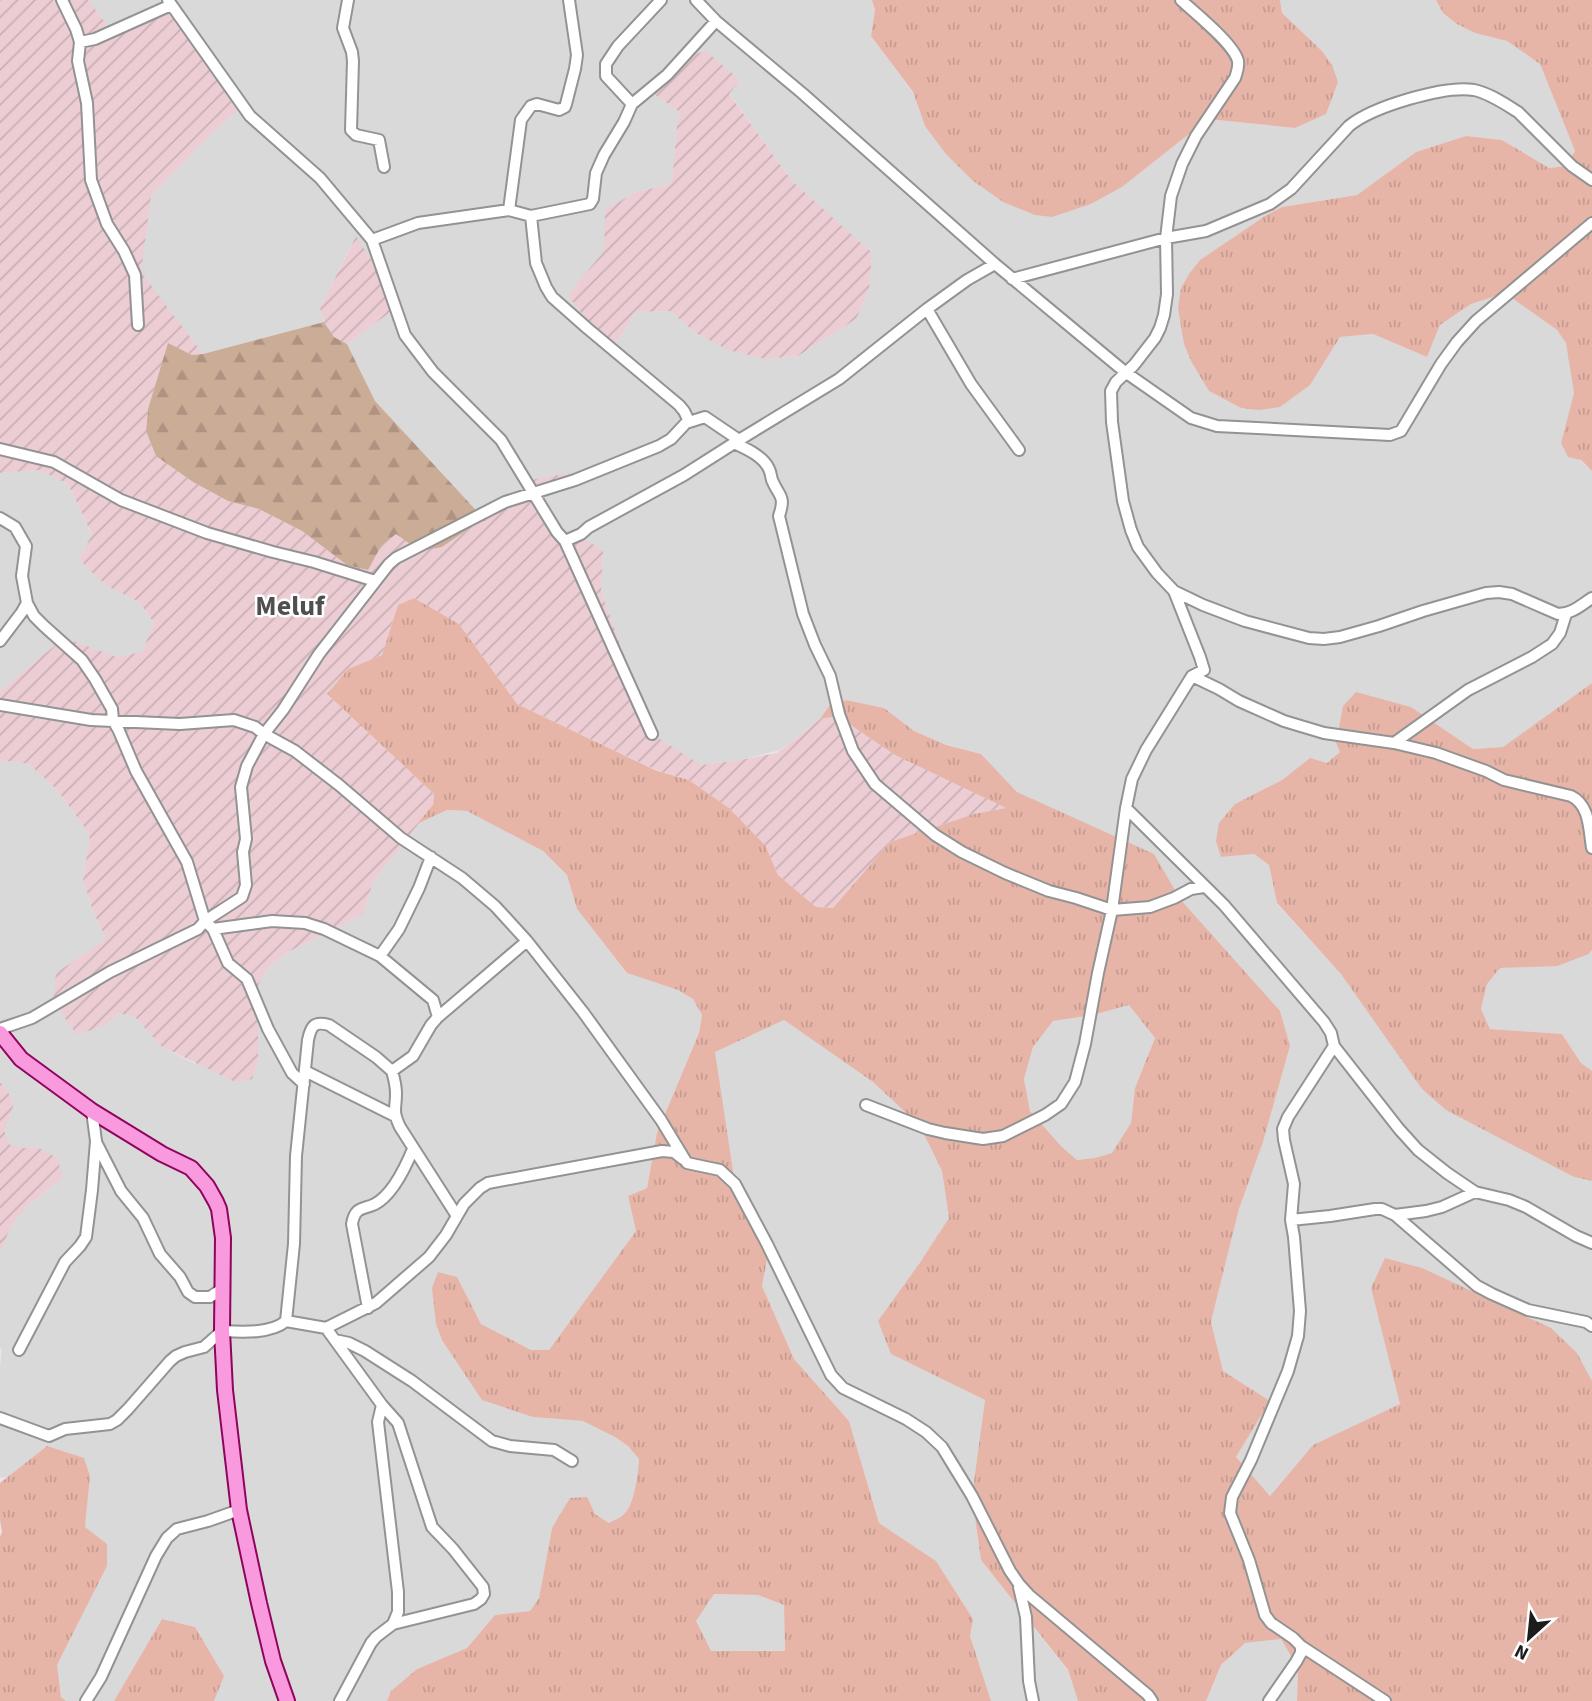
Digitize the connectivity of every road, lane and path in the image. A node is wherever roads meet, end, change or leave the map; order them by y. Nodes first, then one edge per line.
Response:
1 (62, 0) edge
2 (348, 0) edge
3 (569, 0) edge
4 (661, 0) edge
5 (696, 0) edge
6 (1181, 0) edge
7 (169, 3) edge
8 (716, 21) junction
9 (80, 42) junction
10 (632, 104) junction
11 (384, 167) dead end
12 (1592, 180) edge
13 (509, 210) junction
14 (531, 216) junction
15 (1592, 223) edge
16 (1166, 238) junction
17 (372, 240) junction
18 (995, 264) junction
19 (1012, 279) junction
20 (927, 309) junction
21 (138, 325) dead end
22 (1125, 372) junction
23 (689, 421) junction
24 (737, 441) junction
25 (0, 449) edge
26 (1019, 450) dead end
27 (534, 492) junction
28 (0, 518) edge
29 (565, 541) junction
30 (375, 581) junction
31 (1174, 591) junction
32 (1592, 598) edge
33 (27, 603) junction
34 (1566, 614) junction
35 (0, 641) edge
36 (1192, 676) junction
37 (0, 705) edge
38 (113, 720) junction
39 (264, 734) junction
40 (652, 734) dead end
41 (1394, 743) junction
42 (1126, 808) junction
43 (1592, 848) edge
44 (431, 857) junction
45 (1204, 887) junction
46 (1112, 910) junction
47 (205, 921) junction
48 (214, 929) junction
49 (527, 941) junction
50 (380, 956) junction
51 (438, 1017) junction
52 (0, 1031) edge
53 (1334, 1046) junction
54 (392, 1070) junction
55 (305, 1071) junction
56 (304, 1084) junction
57 (866, 1105) dead end
58 (92, 1111) junction
59 (395, 1116) junction
60 (96, 1141) junction
61 (414, 1149) junction
62 (687, 1163) junction
63 (1475, 1192) junction
64 (1395, 1215) junction
65 (457, 1216) junction
66 (1291, 1220) junction
67 (1592, 1243) edge
68 (222, 1289) junction
69 (368, 1308) junction
70 (286, 1321) junction
71 (1592, 1326) edge
72 (326, 1328) junction
73 (222, 1331) junction
74 (335, 1340) junction
75 (19, 1350) dead end
76 (382, 1405) junction
77 (0, 1418) edge
78 (572, 1461) dead end
79 (239, 1510) junction
80 (1019, 1584) junction
81 (393, 1624) junction
82 (1301, 1646) junction
83 (86, 1701) edge
84 (287, 1701) edge
85 (340, 1701) edge
86 (1032, 1701) edge
87 (1153, 1701) edge
88 (1269, 1701) edge
89 (1385, 1701) edge

1 - 9 street
2 - 11 street
3 - 13 street
4 - 10 street
5 - 8 street
6 - 16 street
7 - 9 street
7 - 17 street
8 - 10 street
8 - 18 street
9 - 21 street
10 - 14 street
12 - 16 street
13 - 14 street
13 - 17 street
14 - 23 street
15 - 22 street
16 - 19 street
16 - 22 street
17 - 27 street
18 - 19 street
18 - 20 street
19 - 22 street
20 - 24 street
20 - 26 street
22 - 31 street
23 - 24 street
23 - 27 street
24 - 29 street
24 - 46 street
25 - 30 street
27 - 29 street
27 - 30 street
28 - 33 street
29 - 40 street
30 - 39 street
31 - 34 street
31 - 36 street
32 - 34 street
33 - 35 street
33 - 38 street
34 - 41 street
36 - 41 street
36 - 42 street
37 - 38 street
38 - 39 street
38 - 47 street
39 - 44 street
39 - 47 street
41 - 43 street
42 - 45 street
42 - 46 street
44 - 49 street
44 - 50 street
45 - 46 street
45 - 53 street
46 - 57 street
47 - 48 street
47 - 52 street
48 - 50 street
48 - 56 street
49 - 51 street
49 - 62 street
50 - 51 street
51 - 54 street
52 - 58 main road
53 - 63 street
53 - 66 street
54 - 55 street
54 - 59 street
55 - 56 street
55 - 59 street
56 - 70 street
58 - 60 street
58 - 68 main road
59 - 61 street
60 - 68 street
60 - 75 street
61 - 65 street
61 - 69 street
62 - 65 street
62 - 80 street
63 - 64 street
63 - 67 street
64 - 66 street
64 - 71 street
65 - 69 street
66 - 82 street
68 - 73 main road
69 - 72 street
70 - 72 street
70 - 73 street
72 - 74 street
73 - 77 street
73 - 79 main road
74 - 76 street
74 - 78 street
76 - 81 street
76 - 81 street
79 - 83 street
79 - 84 main road
80 - 86 street
80 - 87 street
81 - 85 street
82 - 88 street
82 - 89 street

